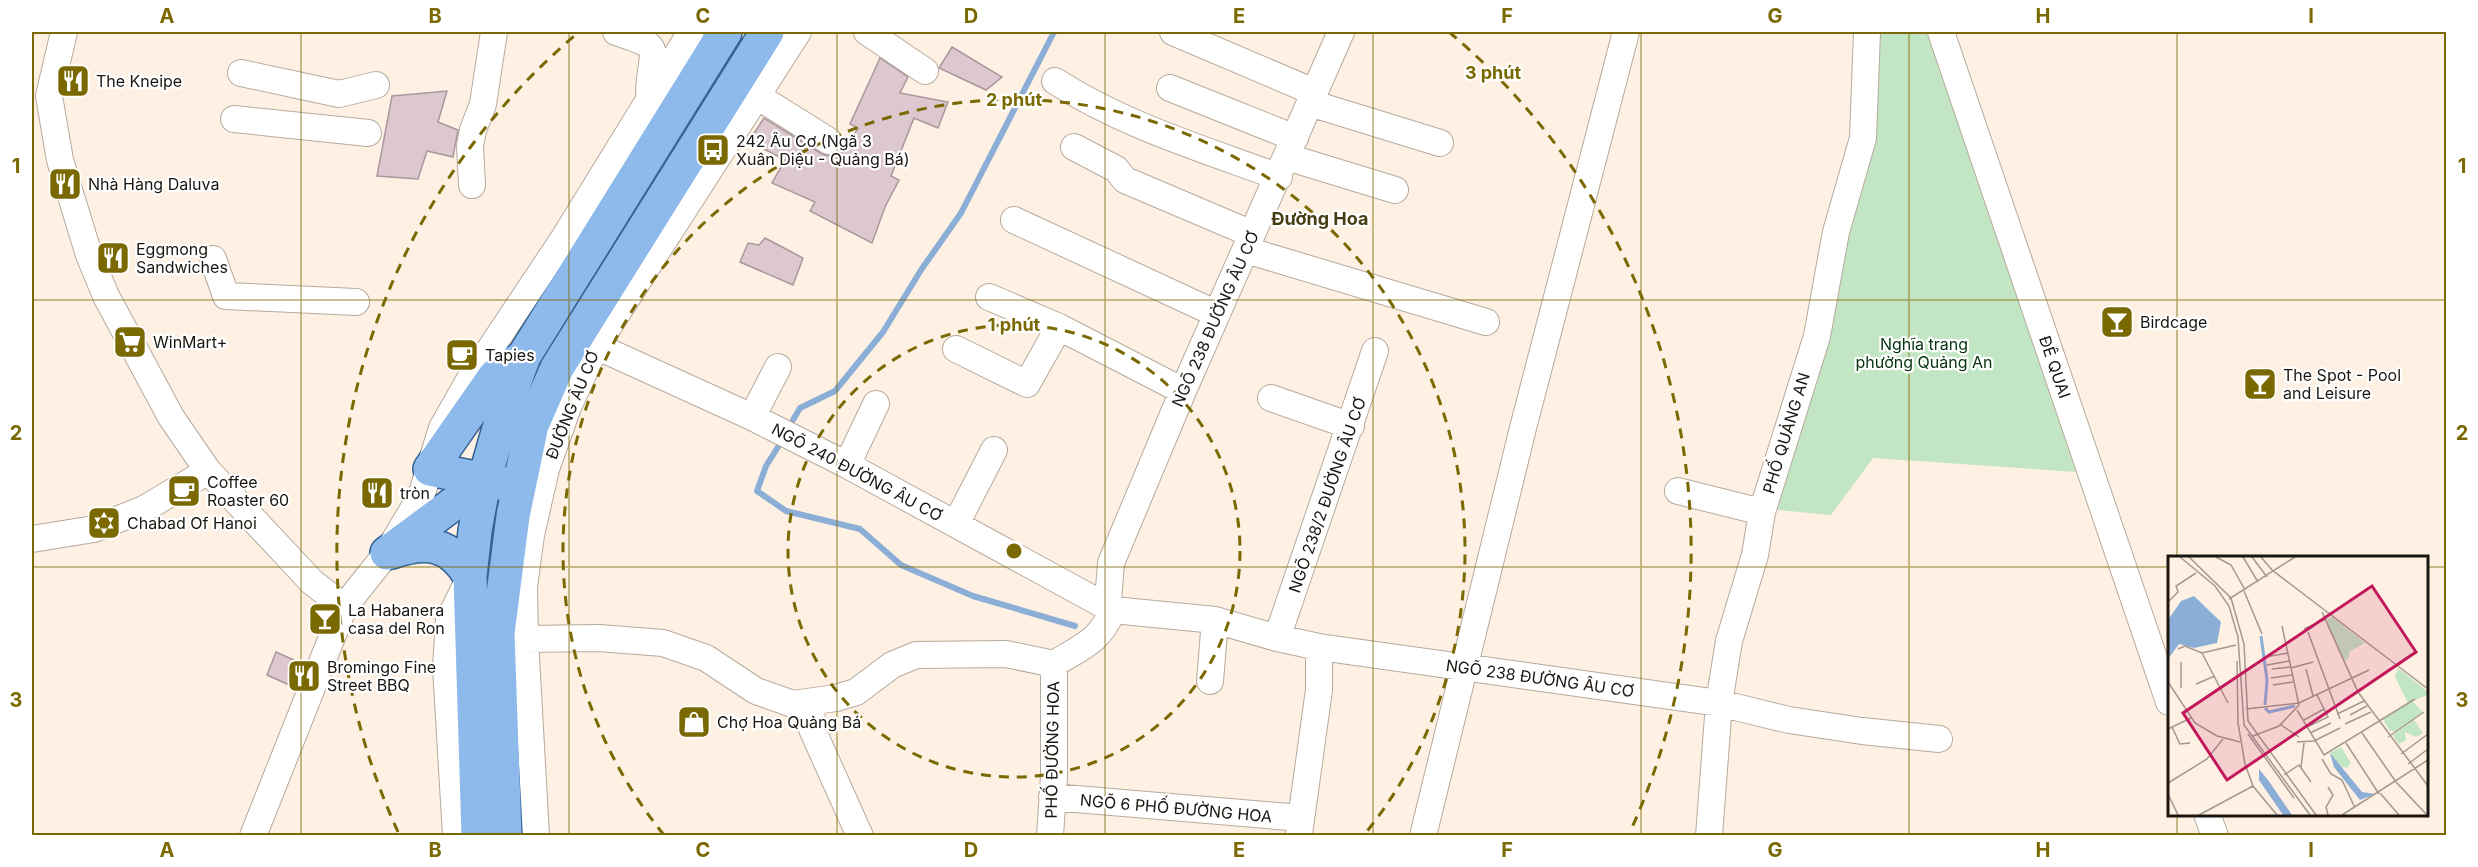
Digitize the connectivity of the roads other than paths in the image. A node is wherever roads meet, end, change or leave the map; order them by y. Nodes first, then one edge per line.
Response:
1 (64, 32) edge
2 (494, 32) edge
3 (616, 32) edge
4 (691, 32) edge
5 (725, 32) edge
6 (767, 32) edge
7 (798, 32) edge
8 (867, 32) edge
9 (1173, 32) edge
10 (1340, 32) edge
11 (1626, 32) edge
12 (1867, 32) edge
13 (1941, 32) edge
14 (925, 71) dead end
15 (241, 73) dead end
16 (1054, 81) dead end
17 (376, 85) dead end
18 (1170, 88) dead end
19 (40, 95) edge
20 (758, 96) junction
21 (1312, 98) junction
22 (648, 102) junction
23 (234, 119) dead end
24 (368, 133) dead end
25 (829, 141) dead end
26 (1440, 143) dead end
27 (1074, 147) dead end
28 (1287, 157) junction
29 (472, 185) dead end
30 (1395, 190) dead end
31 (1014, 220) dead end
32 (1249, 242) junction
33 (213, 259) dead end
34 (989, 297) dead end
35 (356, 302) dead end
36 (490, 308) dead end
37 (1217, 314) junction
38 (1486, 322) dead end
39 (1059, 327) junction
40 (504, 329) junction
41 (596, 346) junction
42 (956, 349) dead end
43 (1375, 351) dead end
44 (524, 356) junction
45 (778, 367) dead end
46 (1183, 390) junction
47 (1271, 398) dead end
48 (876, 404) dead end
49 (752, 417) junction
50 (1351, 426) junction
51 (994, 450) dead end
52 (847, 465) junction
53 (430, 469) junction
54 (208, 471) junction
55 (484, 482) junction
56 (519, 486) junction
57 (1678, 491) dead end
58 (1762, 512) junction
59 (956, 524) junction
60 (32, 539) edge
61 (387, 553) junction
62 (470, 576) junction
63 (344, 607) junction
64 (1113, 610) junction
65 (1215, 620) junction
66 (511, 636) junction
67 (1277, 638) junction
68 (1319, 647) junction
69 (1054, 664) junction
70 (1462, 668) junction
71 (1210, 681) dead end
72 (2168, 699) edge
73 (811, 702) junction
74 (1719, 703) junction
75 (1939, 739) dead end
76 (1052, 797) junction
77 (2208, 816) edge
78 (1300, 827) edge
79 (253, 836) edge
80 (456, 836) edge
81 (478, 836) edge
82 (505, 836) edge
83 (536, 836) edge
84 (860, 836) edge
85 (1050, 836) edge
86 (1422, 836) edge
87 (1709, 836) edge
88 (2214, 836) edge

1 - 19 street
2 - 29 street
3 - 22 street
4 - 22 street
5 - 44 main road
6 - 56 main road, ĐƯỜNG ÂU CƠ
7 - 20 street, ĐƯỜNG ÂU CƠ
8 - 14 street
9 - 21 street
10 - 21 street, NGÕ 238 ĐƯỜNG ÂU CƠ
11 - 70 street
12 - 58 street, PHỐ QUẢNG AN
13 - 72 street, ĐÊ QUAI
15 - 17 street
16 - 28 street
18 - 28 street
19 - 54 street
20 - 25 street
20 - 41 street, ĐƯỜNG ÂU CƠ
21 - 26 street
21 - 28 street, NGÕ 238 ĐƯỜNG ÂU CƠ
22 - 40 street
23 - 24 street
27 - 32 street
28 - 30 street
28 - 32 street, NGÕ 238 ĐƯỜNG ÂU CƠ
31 - 37 street
32 - 37 street, NGÕ 238 ĐƯỜNG ÂU CƠ
32 - 38 street
33 - 35 street
34 - 39 street
36 - 40 street
37 - 46 street, NGÕ 238 ĐƯỜNG ÂU CƠ
39 - 42 street
39 - 46 street
40 - 53 street
41 - 49 street, NGÕ 240 ĐƯỜNG ÂU CƠ
41 - 66 street, ĐƯỜNG ÂU CƠ
43 - 50 street, NGÕ 238/2 ĐƯỜNG ÂU CƠ
44 - 53 main road
44 - 55 main road
45 - 49 street
46 - 64 street, NGÕ 238 ĐƯỜNG ÂU CƠ
47 - 50 street
48 - 52 street
49 - 52 street, NGÕ 240 ĐƯỜNG ÂU CƠ
50 - 67 street, NGÕ 238/2 ĐƯỜNG ÂU CƠ
51 - 59 street
52 - 59 street, NGÕ 240 ĐƯỜNG ÂU CƠ
53 - 55 main road
53 - 61 street
54 - 60 street
54 - 63 street
55 - 56 main road
55 - 61 main road
55 - 62 main road
56 - 66 main road, ĐƯỜNG ÂU CƠ
57 - 58 street
58 - 74 street, PHỐ QUẢNG AN
59 - 64 street, NGÕ 240 ĐƯỜNG ÂU CƠ
61 - 62 main road
61 - 63 street
62 - 80 street
62 - 81 main road
63 - 79 street
64 - 65 street, NGÕ 238 ĐƯỜNG ÂU CƠ
64 - 69 street
65 - 67 street, NGÕ 238 ĐƯỜNG ÂU CƠ
65 - 71 street
66 - 73 street
66 - 82 main road, ĐƯỜNG ÂU CƠ
66 - 83 street, ĐƯỜNG ÂU CƠ
67 - 68 street, NGÕ 238 ĐƯỜNG ÂU CƠ
68 - 70 street, NGÕ 238 ĐƯỜNG ÂU CƠ
68 - 78 street
69 - 73 street
69 - 76 street, PHỐ ĐƯỜNG HOA
70 - 74 street, NGÕ 238 ĐƯỜNG ÂU CƠ
70 - 86 street
73 - 84 street
74 - 75 street, NGÕ 238 ĐƯỜNG ÂU CƠ
74 - 87 street, PHỐ QUẢNG AN
76 - 78 street, NGÕ 6 PHỐ ĐƯỜNG HOA
76 - 85 street, PHỐ ĐƯỜNG HOA
77 - 88 street

